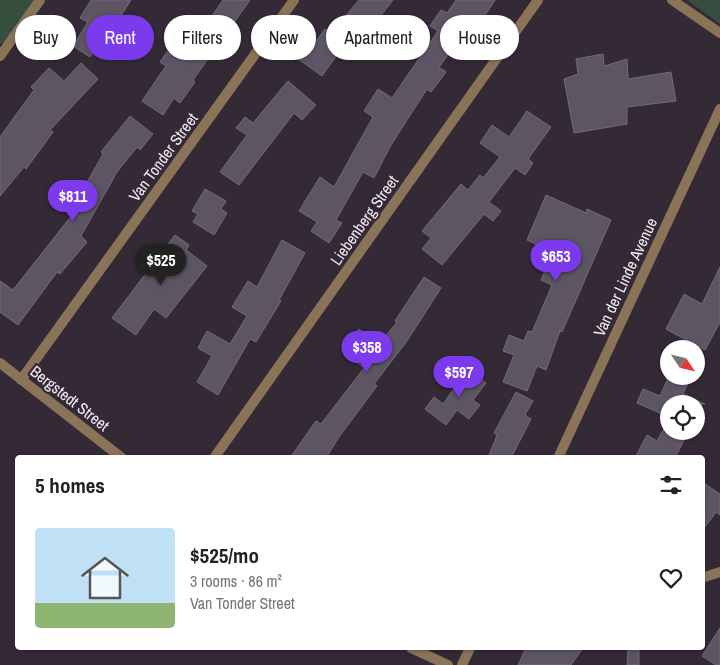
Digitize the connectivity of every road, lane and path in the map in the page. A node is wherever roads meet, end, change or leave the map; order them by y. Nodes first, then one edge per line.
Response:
1 (40, 0) edge
2 (294, 0) edge
3 (538, 0) edge
4 (672, 0) edge
5 (720, 34) edge
6 (0, 56) edge
7 (720, 109) edge
8 (0, 363) edge
9 (22, 380) junction
10 (118, 455) edge
11 (216, 455) edge
12 (559, 455) edge
13 (720, 572) edge
14 (705, 577) edge
15 (414, 650) edge
16 (469, 650) edge
17 (448, 665) edge
18 (462, 665) edge

1 - 6 street
2 - 9 street, Van Tonder Street
3 - 11 street, Liebenberg Street
4 - 5 street
7 - 12 street, Van der Linde Avenue
8 - 9 street, Bergstedt Street
9 - 10 street, Bergstedt Street
13 - 14 street
15 - 17 street
16 - 18 street

